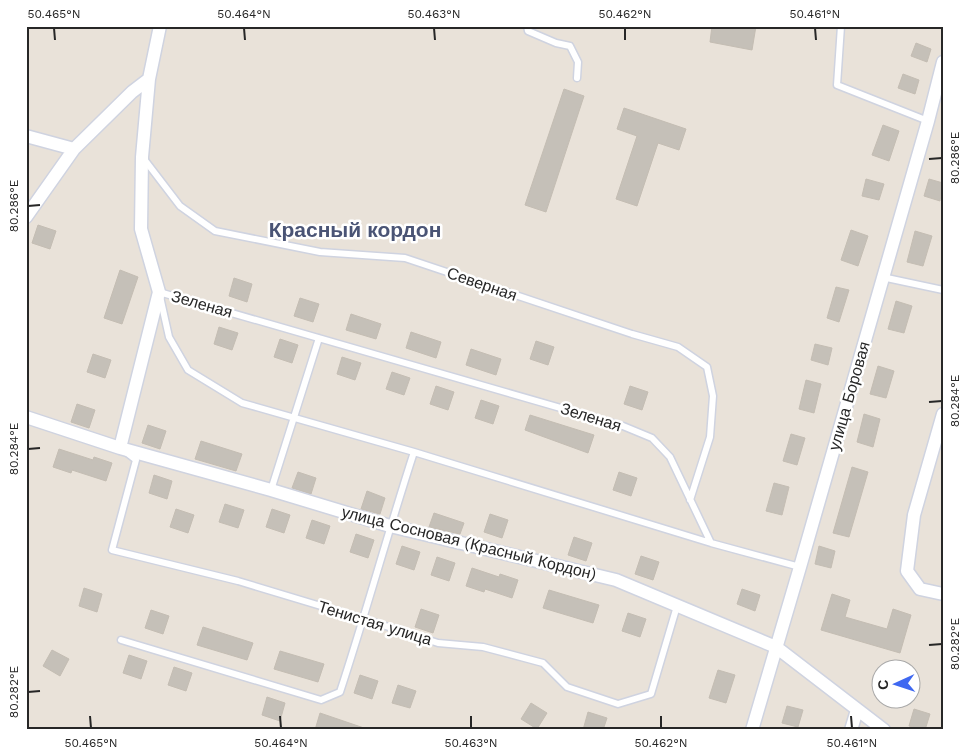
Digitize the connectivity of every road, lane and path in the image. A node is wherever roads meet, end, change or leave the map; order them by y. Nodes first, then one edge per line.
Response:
1 (160, 26) edge
2 (527, 26) edge
3 (841, 26) edge
4 (943, 62) edge
5 (577, 78) dead end
6 (148, 80) junction
7 (939, 93) edge
8 (928, 121) junction
9 (26, 136) edge
10 (74, 149) junction
11 (142, 157) junction
12 (26, 217) edge
13 (882, 277) junction
14 (943, 290) edge
15 (159, 292) junction
16 (319, 338) junction
17 (943, 414) edge
18 (26, 417) edge
19 (295, 418) junction
20 (120, 448) junction
21 (414, 452) junction
22 (271, 490) junction
23 (690, 500) junction
24 (390, 526) junction
25 (712, 543) junction
26 (800, 567) junction
27 (943, 594) edge
28 (677, 606) junction
29 (364, 619) junction
30 (121, 640) dead end
31 (776, 647) junction
32 (857, 710) junction
33 (752, 730) edge
34 (851, 730) edge
35 (884, 730) edge

1 - 6 street
2 - 5 lane
3 - 8 lane
4 - 7 street, улица Боровая
6 - 10 street
6 - 11 street
7 - 8 street, улица Боровая
8 - 13 street, улица Боровая
9 - 10 street
10 - 12 street
11 - 15 street
11 - 23 lane, Северная
13 - 14 lane
13 - 26 street, улица Боровая
15 - 16 lane, Зеленая
15 - 19 lane, Зеленая
15 - 20 street
16 - 19 lane
16 - 23 lane, Зеленая
17 - 27 street
18 - 20 street, улица Сосновая (Красный Кордон)
19 - 21 lane, Зеленая
19 - 22 lane
20 - 22 street, улица Сосновая (Красный Кордон)
20 - 29 lane, Тенистая улица
21 - 24 lane
21 - 25 lane, Зеленая
22 - 24 street, улица Сосновая (Красный Кордон)
23 - 25 lane, Зеленая
24 - 28 street, улица Сосновая (Красный Кордон)
24 - 29 lane
25 - 26 lane, Зеленая
26 - 31 street, улица Боровая
28 - 29 lane, Тенистая улица
28 - 31 street, улица Сосновая (Красный Кордон)
29 - 30 lane
31 - 32 street, улица Сосновая (Красный Кордон)
31 - 33 street, улица Боровая
32 - 34 street
32 - 35 street, улица Сосновая (Красный Кордон)

